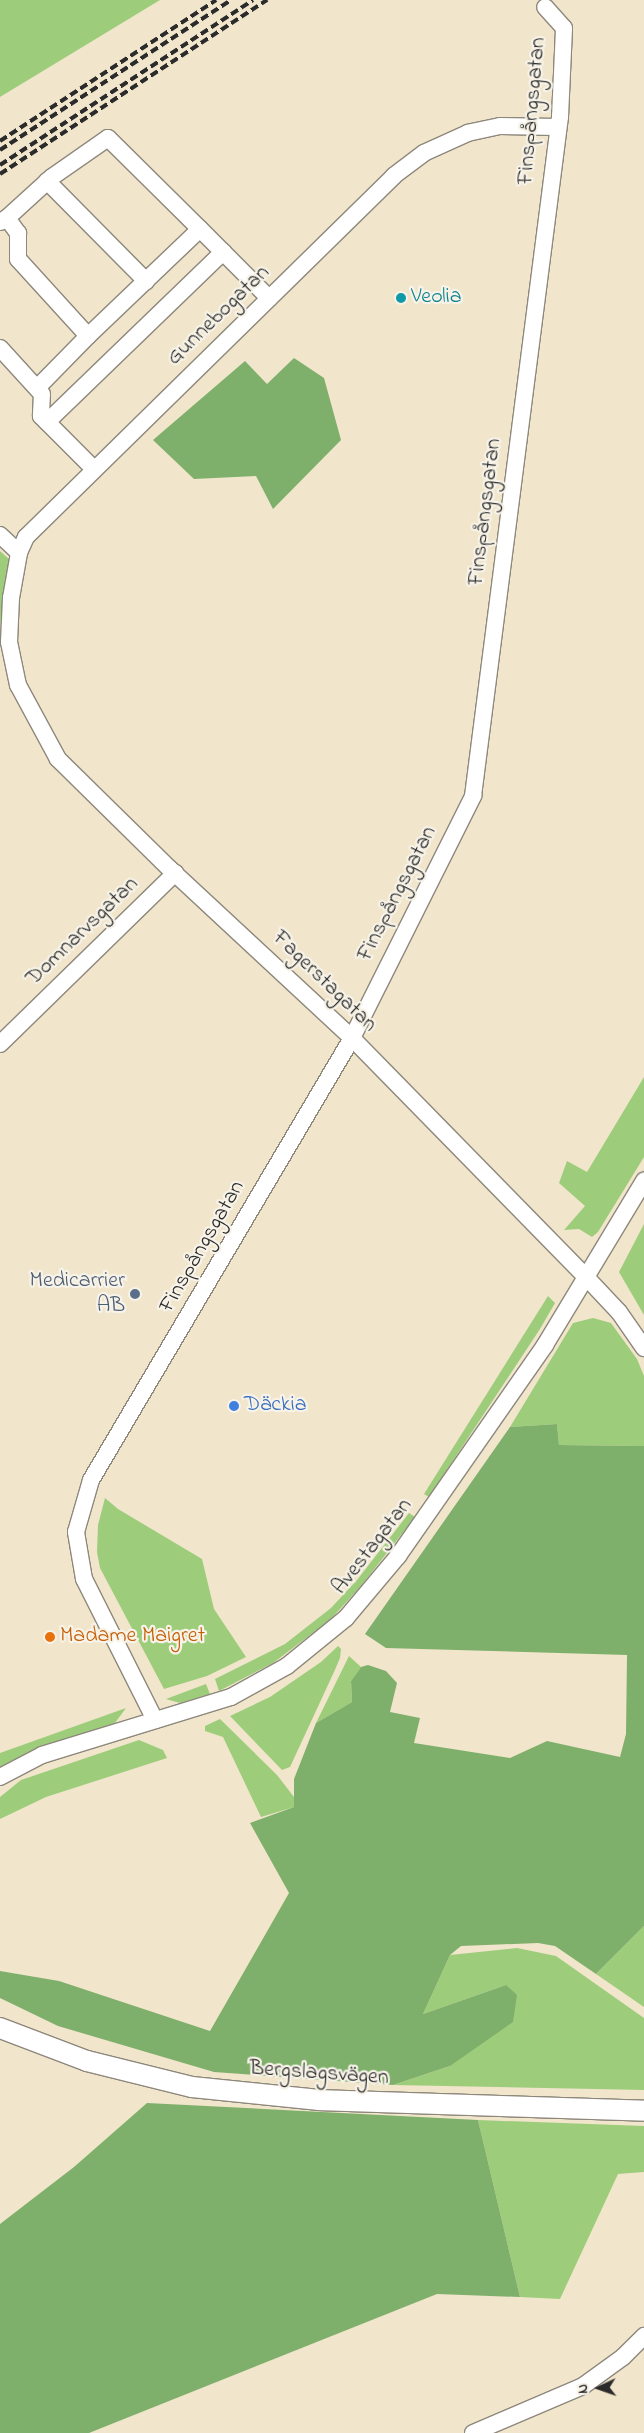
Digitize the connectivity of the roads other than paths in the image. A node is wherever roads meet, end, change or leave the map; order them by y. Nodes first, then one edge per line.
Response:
1 (545, 7) dead end
2 (558, 128) junction
3 (47, 181) junction
4 (3, 220) edge
5 (200, 230) junction
6 (223, 252) junction
7 (146, 281) junction
8 (269, 298) junction
9 (88, 336) junction
10 (0, 348) edge
11 (37, 388) junction
12 (47, 422) junction
13 (94, 469) junction
14 (0, 535) edge
15 (19, 553) junction
16 (5, 642) edge
17 (176, 873) junction
18 (352, 1038) junction
19 (0, 1044) edge
20 (644, 1180) edge
21 (586, 1277) junction
22 (644, 1348) edge
23 (155, 1720) junction
24 (0, 1778) edge
25 (0, 2028) edge
26 (644, 2111) edge
27 (644, 2336) edge
28 (472, 2433) edge

1 - 2 street, Finspångsgatan
2 - 8 street, Gunnebogatan
2 - 18 street, Finspångsgatan
3 - 4 street
3 - 5 street
3 - 7 street
4 - 9 street
5 - 6 street
5 - 7 street
6 - 8 street
6 - 12 street
7 - 9 street
8 - 13 street, Gunnebogatan
9 - 11 street
10 - 11 street
11 - 12 street
12 - 13 street
13 - 15 street, Gunnebogatan
14 - 15 street
15 - 16 street, Gunnebogatan
16 - 17 street, Fagerstagatan
17 - 18 street, Fagerstagatan
17 - 19 street, Domnarvsgatan
18 - 21 street, Fagerstagatan
18 - 23 street, Finspångsgatan
20 - 21 street, Avestagatan
21 - 22 street, Fagerstagatan
21 - 23 street, Avestagatan
23 - 24 street, Avestagatan
25 - 26 main road, Bergslagsvägen
27 - 28 street

